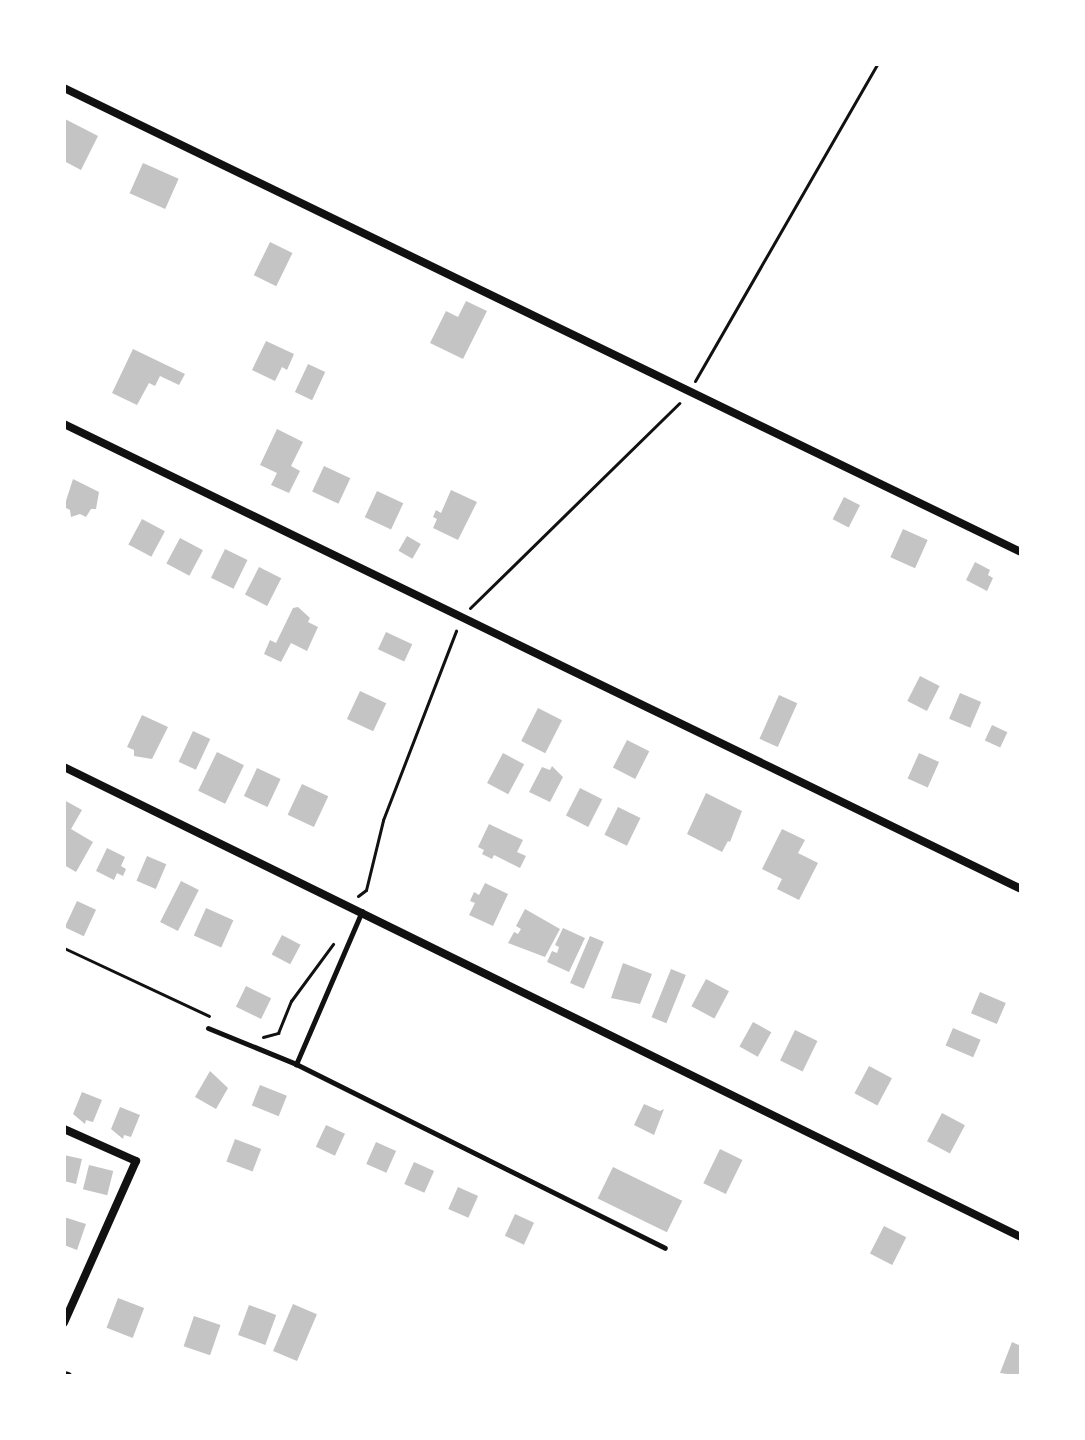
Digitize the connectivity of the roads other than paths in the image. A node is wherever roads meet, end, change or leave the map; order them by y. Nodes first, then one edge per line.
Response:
1 (64, 88) edge
2 (64, 424) edge
3 (1021, 552) edge
4 (64, 767) edge
5 (1021, 889) edge
6 (362, 911) junction
7 (208, 1028) dead end
8 (296, 1064) junction
9 (64, 1129) edge
10 (1021, 1237) edge
11 (665, 1248) dead end
12 (64, 1323) edge

1 - 3 street
2 - 5 street
4 - 6 street
6 - 8 lane
6 - 10 street
7 - 8 lane
8 - 11 lane
9 - 12 street

